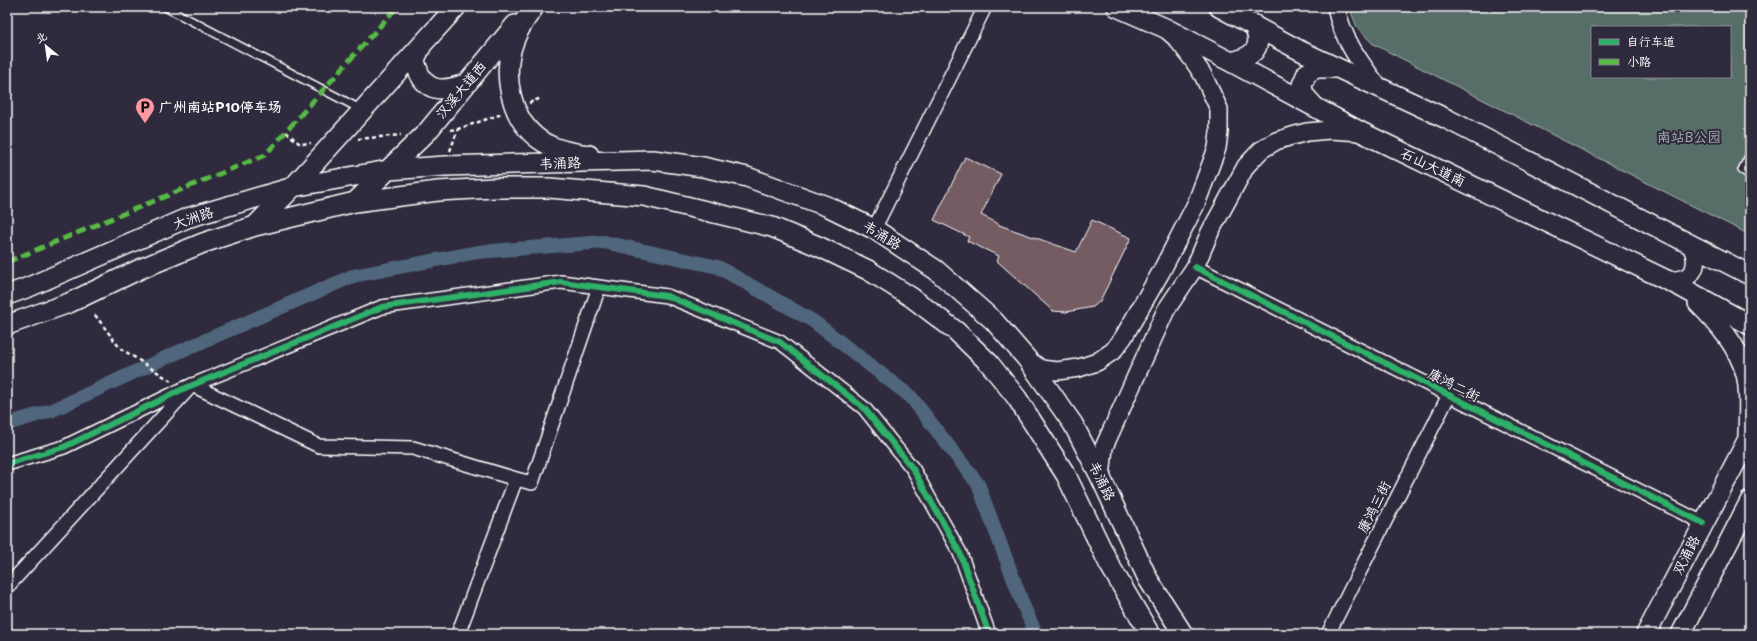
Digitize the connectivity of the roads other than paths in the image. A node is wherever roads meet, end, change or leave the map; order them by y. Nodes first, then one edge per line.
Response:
1 (165, 7) edge
2 (456, 7) edge
3 (530, 7) edge
4 (534, 7) edge
5 (985, 7) edge
6 (1117, 7) edge
7 (1219, 7) edge
8 (1336, 7) edge
9 (1254, 24) junction
10 (1165, 28) junction
11 (423, 44) junction
12 (1231, 62) junction
13 (1336, 68) junction
14 (467, 83) junction
15 (1379, 88) junction
16 (1314, 107) junction
17 (363, 110) junction
18 (1361, 132) junction
19 (1750, 154) edge
20 (652, 160) junction
21 (551, 164) junction
22 (388, 170) junction
23 (1750, 175) edge
24 (293, 187) junction
25 (549, 188) junction
26 (355, 202) junction
27 (1196, 204) junction
28 (255, 226) junction
29 (874, 229) junction
30 (1210, 232) junction
31 (1695, 246) junction
32 (1750, 259) edge
33 (1195, 267) junction
34 (1161, 272) junction
35 (1750, 275) edge
36 (1674, 284) junction
37 (599, 287) junction
38 (7, 295) edge
39 (1166, 310) junction
40 (7, 325) edge
41 (1750, 325) edge
42 (1027, 359) junction
43 (192, 385) junction
44 (1449, 395) junction
45 (1749, 437) edge
46 (7, 464) edge
47 (1101, 478) junction
48 (516, 479) junction
49 (1750, 501) edge
50 (1703, 523) junction
51 (7, 587) edge
52 (1687, 631) edge
53 (458, 634) edge
54 (989, 634) edge
55 (1150, 634) edge
56 (1182, 634) edge
57 (1328, 634) edge
58 (1646, 634) edge

1 - 17 lane
2 - 11 main road
3 - 14 main road, 汉溪大道西
4 - 20 main road
5 - 29 street
6 - 10 main road, 石山大道南
7 - 9 main road
8 - 15 street
9 - 12 main road
9 - 13 main road
10 - 12 main road, 石山大道南
10 - 27 street
11 - 14 main road
11 - 17 main road
12 - 16 main road, 石山大道南
13 - 15 main road
13 - 16 main road
14 - 22 main road, 汉溪大道西
15 - 31 main road
16 - 18 main road, 石山大道南
17 - 24 main road
18 - 30 street
18 - 36 main road, 石山大道南
19 - 23 lane
20 - 21 main road, 韦涌路
20 - 29 main road, 韦涌路
21 - 22 main road, 韦涌路
21 - 25 main road
22 - 24 main road, 大洲路
22 - 26 main road, 汉溪大道西
24 - 28 main road
24 - 38 main road, 大洲路
25 - 26 main road, 韦涌路
25 - 55 main road, 韦涌路
26 - 28 main road, 大洲路
27 - 30 street
27 - 34 street
28 - 40 main road, 大洲路
29 - 42 main road, 韦涌路
30 - 33 street
31 - 32 main road
31 - 35 main road
31 - 36 street
33 - 39 street
33 - 44 street, 康鸿二街
34 - 39 street
34 - 42 street
36 - 41 main road, 石山大道南
36 - 45 main road
37 - 43 street
37 - 48 street
37 - 54 street
39 - 47 street
42 - 47 main road, 韦涌路
43 - 46 street
43 - 48 street
43 - 51 street
44 - 50 street, 康鸿二街
44 - 57 street, 康鸿三街
45 - 50 main road, 双涌路
47 - 56 main road, 韦涌路
48 - 53 street
49 - 52 main road
50 - 58 main road, 双涌路

